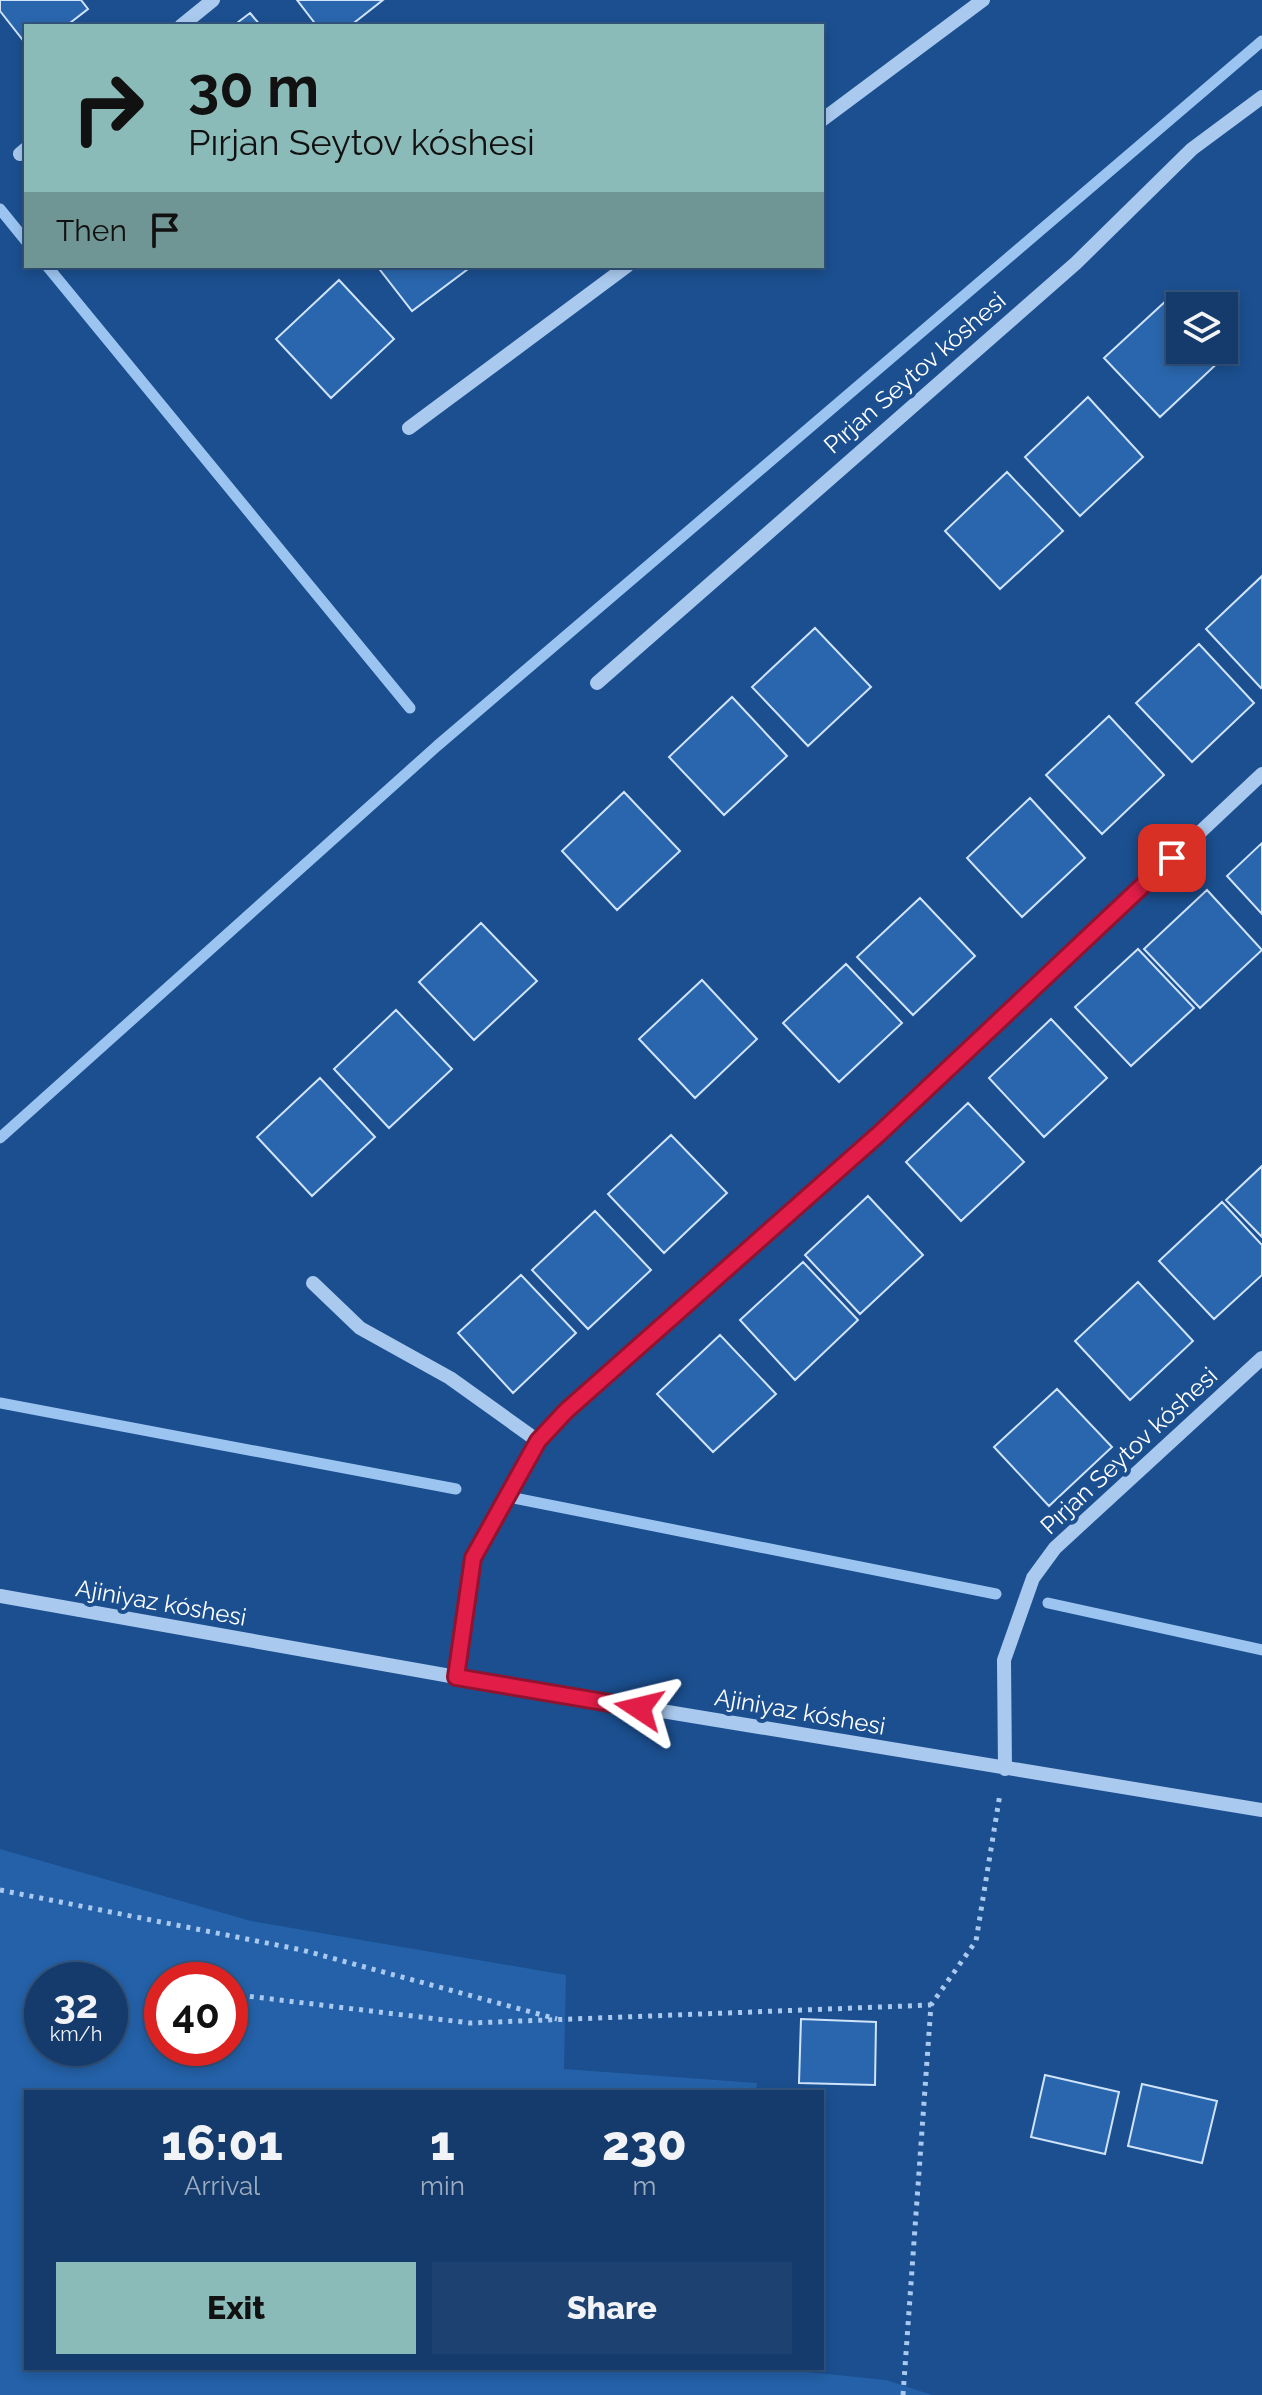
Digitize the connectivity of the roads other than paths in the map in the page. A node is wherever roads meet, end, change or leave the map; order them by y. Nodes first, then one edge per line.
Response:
1 (213, 0) edge
2 (983, 0) edge
3 (183, 24) edge
4 (1262, 97) edge
5 (824, 119) edge
6 (624, 268) edge
7 (409, 428) dead end
8 (597, 683) dead end
9 (1262, 774) edge
10 (313, 1283) dead end
11 (1262, 1358) edge
12 (538, 1441) junction
13 (0, 1596) edge
14 (456, 1677) junction
15 (1005, 1769) junction
16 (1262, 1810) edge

1 - 3 street
2 - 5 street
4 - 8 street, Pırjan Seytov kóshesi
6 - 7 street
9 - 12 street
10 - 12 street
11 - 15 street, Pırjan Seytov kóshesi
12 - 14 street
13 - 14 street, Ajiniyaz kóshesi
14 - 15 street, Ajiniyaz kóshesi
15 - 16 street, Ajiniyaz kóshesi

